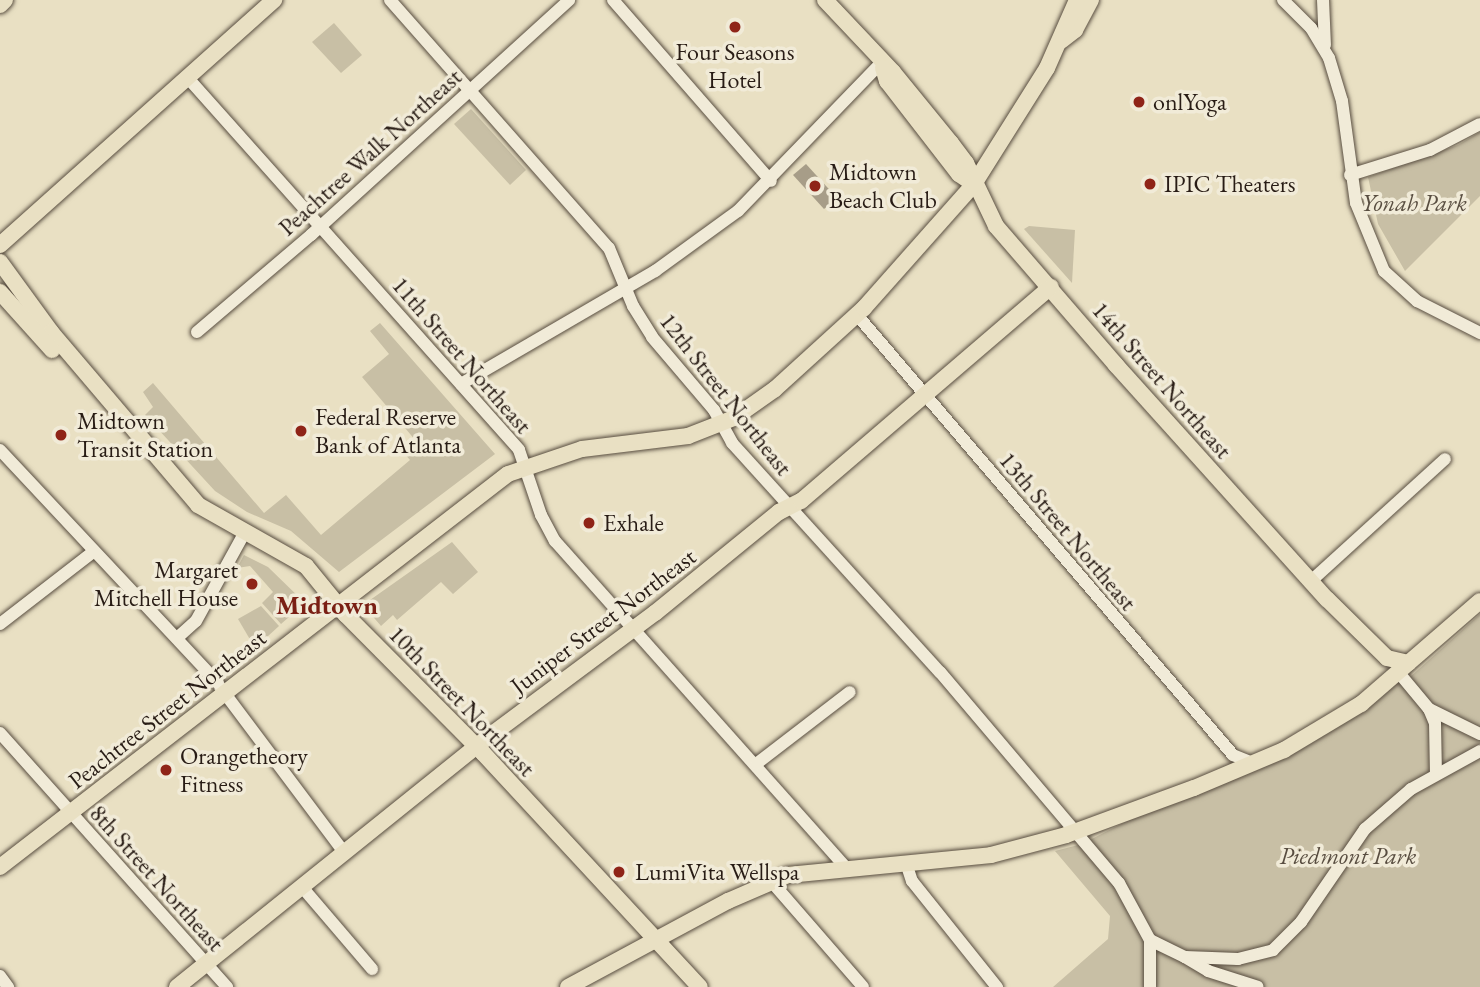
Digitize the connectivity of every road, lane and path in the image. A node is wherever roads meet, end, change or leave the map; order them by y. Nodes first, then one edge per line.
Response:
1 (5, 0) edge
2 (274, 0) edge
3 (390, 0) edge
4 (569, 0) edge
5 (613, 0) edge
6 (825, 0) edge
7 (1077, 0) edge
8 (1091, 0) edge
9 (1283, 0) edge
10 (1323, 0) edge
11 (0, 5) edge
12 (1061, 41) junction
13 (1329, 58) junction
14 (881, 63) junction
15 (187, 78) junction
16 (471, 91) junction
17 (1480, 124) edge
18 (1350, 175) junction
19 (771, 181) junction
20 (974, 184) junction
21 (320, 227) junction
22 (0, 246) edge
23 (0, 262) edge
24 (1051, 287) junction
25 (626, 289) junction
26 (0, 292) edge
27 (857, 315) junction
28 (197, 332) dead end
29 (1480, 333) edge
30 (461, 384) junction
31 (926, 397) junction
32 (721, 424) junction
33 (144, 444) junction
34 (0, 450) edge
35 (1446, 459) dead end
36 (525, 466) junction
37 (790, 507) junction
38 (245, 532) junction
39 (93, 552) junction
40 (1311, 581) junction
41 (1327, 599) junction
42 (1480, 601) edge
43 (339, 604) junction
44 (0, 624) edge
45 (634, 629) junction
46 (177, 638) junction
47 (1380, 652) junction
48 (1397, 668) junction
49 (221, 688) junction
50 (850, 692) dead end
51 (1429, 709) junction
52 (0, 733) edge
53 (1480, 734) edge
54 (475, 747) junction
55 (1480, 751) edge
56 (1253, 763) junction
57 (756, 764) junction
58 (1436, 774) junction
59 (70, 813) junction
60 (1077, 831) junction
61 (344, 852) junction
62 (907, 866) junction
63 (0, 867) edge
64 (845, 867) junction
65 (771, 881) junction
66 (302, 887) junction
67 (656, 938) junction
68 (1150, 940) junction
69 (1185, 957) junction
70 (1222, 959) junction
71 (206, 965) junction
72 (372, 969) dead end
73 (0, 976) edge
74 (1221, 976) junction
75 (8, 987) edge
76 (177, 987) edge
77 (227, 987) edge
78 (568, 987) edge
79 (700, 987) edge
80 (863, 987) edge
81 (997, 987) edge
82 (1150, 987) edge
83 (1258, 987) edge

1 - 11 main road
2 - 15 main road
3 - 16 street, 12th Street Northeast
4 - 16 street, Peachtree Walk Northeast
5 - 19 street
6 - 14 main road, 14th Street Northeast
7 - 12 main road, Peachtree Street Northeast
8 - 12 main road, Peachtree Street Northeast
9 - 13 street
10 - 13 street
12 - 20 main road, Peachtree Street Northeast
13 - 18 street
14 - 19 street
14 - 20 main road, 14th Street Northeast
15 - 21 street, 11th Street Northeast
15 - 22 main road
16 - 21 street, Peachtree Walk Northeast
16 - 25 street, 12th Street Northeast
17 - 18 street
18 - 29 street
19 - 25 street
20 - 24 main road, 14th Street Northeast
20 - 27 main road, Peachtree Street Northeast
21 - 28 street, Peachtree Walk Northeast
21 - 30 street, 11th Street Northeast
23 - 33 main road, 10th Street Northeast
24 - 31 main road, Juniper Street Northeast
24 - 40 main road, 14th Street Northeast
25 - 30 street
25 - 32 street, 12th Street Northeast
26 - 33 main road, 10th Street Northeast
27 - 31 street, 13th Street Northeast
27 - 32 main road, Peachtree Street Northeast
30 - 36 street, 11th Street Northeast
31 - 37 main road, Juniper Street Northeast
31 - 56 street, 13th Street Northeast
32 - 36 main road, Peachtree Street Northeast
32 - 37 street, 12th Street Northeast
33 - 38 main road, 10th Street Northeast
34 - 39 street
35 - 40 street
36 - 43 main road, Peachtree Street Northeast
36 - 45 street, 11th Street Northeast
37 - 45 main road, Juniper Street Northeast
37 - 60 street, 12th Street Northeast
38 - 43 main road, 10th Street Northeast
38 - 46 street
39 - 44 street
39 - 46 street
40 - 41 main road, 14th Street Northeast
41 - 47 main road, 14th Street Northeast
41 - 48 main road, 14th Street Northeast
42 - 48 main road
43 - 49 main road, Peachtree Street Northeast
43 - 54 main road, 10th Street Northeast
45 - 54 main road, Juniper Street Northeast
45 - 57 street, 11th Street Northeast
46 - 49 street
47 - 48 main road
47 - 48 main road, 14th Street Northeast
48 - 51 street
48 - 56 main road
49 - 59 main road, Peachtree Street Northeast
49 - 61 street
50 - 57 street
51 - 53 street
51 - 58 street
52 - 59 street, 8th Street Northeast
54 - 61 main road, Juniper Street Northeast
54 - 67 main road, 10th Street Northeast
55 - 58 street
56 - 60 main road
57 - 64 street, 11th Street Northeast
58 - 70 street
59 - 63 main road, Peachtree Street Northeast
59 - 71 street, 8th Street Northeast
60 - 62 main road
60 - 68 street, 12th Street Northeast
61 - 66 main road, Juniper Street Northeast
62 - 64 main road
62 - 81 street
64 - 65 main road
65 - 67 main road
65 - 80 street
66 - 71 main road, Juniper Street Northeast
66 - 72 street
67 - 78 main road
67 - 79 main road, 10th Street Northeast
68 - 69 street
68 - 82 street
69 - 70 street
69 - 74 street
70 - 74 street
71 - 76 main road, Juniper Street Northeast
71 - 77 street, 8th Street Northeast
73 - 75 street
74 - 83 street

